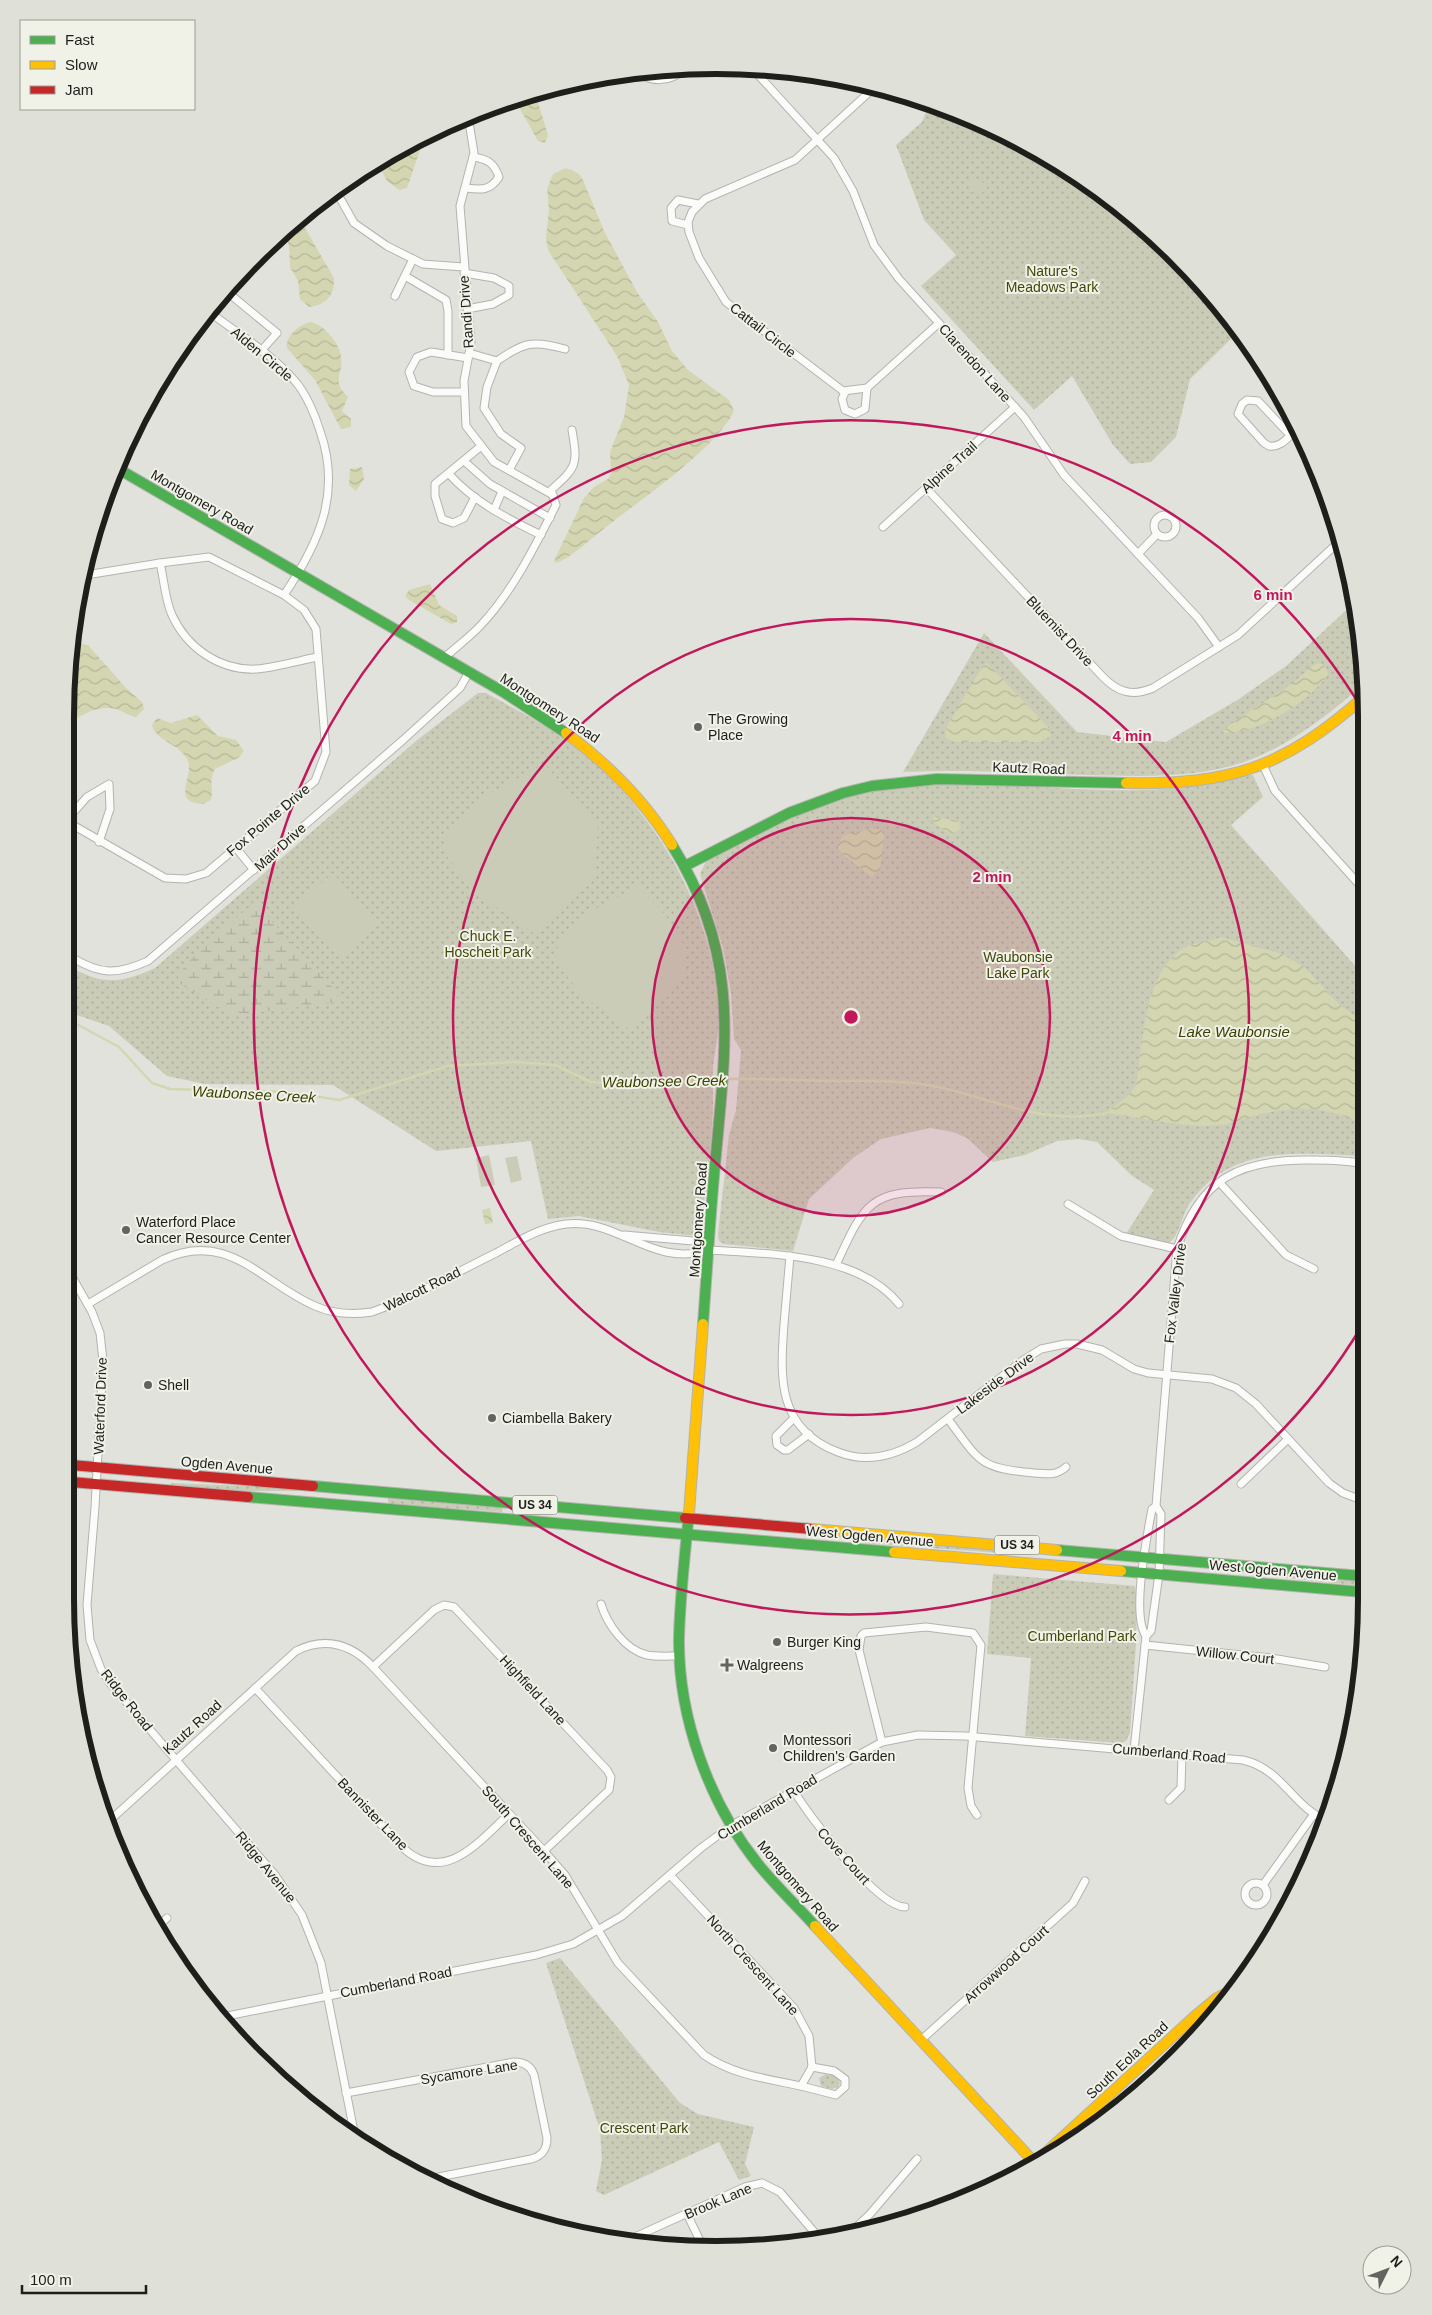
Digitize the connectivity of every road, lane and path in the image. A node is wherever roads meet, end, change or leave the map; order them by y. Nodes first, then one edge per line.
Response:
1 (675, 75) edge
2 (758, 75) edge
3 (647, 78) edge
4 (869, 93) edge
5 (468, 124) edge
6 (818, 141) junction
7 (474, 158) junction
8 (466, 188) junction
9 (339, 196) edge
10 (698, 204) junction
11 (688, 225) junction
12 (413, 259) junction
13 (463, 270) junction
14 (405, 276) junction
15 (231, 295) edge
16 (395, 296) dead end
17 (467, 309) junction
18 (214, 316) edge
19 (939, 324) junction
20 (565, 349) dead end
21 (261, 351) junction
22 (448, 355) junction
23 (468, 356) junction
24 (498, 360) junction
25 (867, 388) junction
26 (464, 392) junction
27 (845, 392) junction
28 (1015, 407) junction
29 (572, 430) dead end
30 (1291, 430) edge
31 (1293, 432) edge
32 (480, 447) junction
33 (464, 461) junction
34 (509, 470) junction
35 (122, 471) edge
36 (449, 474) junction
37 (926, 488) junction
38 (502, 491) junction
39 (553, 495) junction
40 (475, 497) junction
41 (494, 510) junction
42 (550, 518) junction
43 (882, 526) dead end
44 (1157, 534) dead end
45 (541, 535) junction
46 (1335, 547) edge
47 (1138, 554) junction
48 (160, 562) junction
49 (90, 574) edge
50 (298, 574) junction
51 (284, 595) junction
52 (1219, 647) junction
53 (318, 657) junction
54 (444, 658) junction
55 (469, 672) junction
56 (1358, 703) edge
57 (1263, 766) junction
58 (74, 811) edge
59 (74, 826) edge
60 (99, 842) junction
61 (236, 848) junction
62 (685, 866) junction
63 (254, 870) junction
64 (1358, 883) edge
65 (74, 959) edge
66 (1358, 1162) edge
67 (1220, 1183) junction
68 (942, 1192) dead end
69 (1068, 1204) dead end
70 (624, 1235) junction
71 (1177, 1249) junction
72 (709, 1250) junction
73 (790, 1256) junction
74 (836, 1266) junction
75 (1314, 1270) dead end
76 (74, 1280) edge
77 (88, 1304) junction
78 (899, 1304) dead end
79 (1166, 1373) junction
80 (794, 1418) junction
81 (948, 1419) junction
82 (809, 1434) junction
83 (1288, 1438) junction
84 (74, 1465) edge
85 (98, 1467) junction
86 (1066, 1467) dead end
87 (74, 1482) edge
88 (96, 1484) junction
89 (1241, 1484) dead end
90 (382, 1492) junction
91 (1358, 1499) edge
92 (1156, 1506) junction
93 (375, 1508) junction
94 (689, 1518) junction
95 (688, 1534) junction
96 (1144, 1556) junction
97 (1159, 1557) junction
98 (1142, 1572) junction
99 (1159, 1574) junction
100 (1358, 1576) edge
101 (1358, 1592) edge
102 (601, 1604) dead end
103 (1146, 1636) junction
104 (1145, 1646) junction
105 (296, 1651) joint
106 (679, 1656) junction
107 (373, 1667) junction
108 (1325, 1667) dead end
109 (255, 1688) junction
110 (973, 1737) junction
111 (882, 1742) junction
112 (1134, 1750) junction
113 (1182, 1754) junction
114 (176, 1760) junction
115 (794, 1791) junction
116 (1169, 1800) dead end
117 (509, 1814) junction
118 (1314, 1814) junction
119 (977, 1815) dead end
120 (1320, 1817) edge
121 (113, 1818) edge
122 (732, 1825) junction
123 (544, 1851) junction
124 (670, 1875) junction
125 (1085, 1880) dead end
126 (1263, 1885) dead end
127 (905, 1907) dead end
128 (167, 1918) dead end
129 (162, 1923) edge
130 (598, 1930) junction
131 (327, 1996) junction
132 (1221, 1996) edge
133 (228, 2016) edge
134 (920, 2041) junction
135 (812, 2066) junction
136 (801, 2086) junction
137 (346, 2093) junction
138 (353, 2129) edge
139 (1056, 2143) edge
140 (1031, 2158) edge
141 (917, 2159) dead end
142 (437, 2177) edge
143 (686, 2214) junction
144 (858, 2225) edge
145 (815, 2233) edge
146 (636, 2236) edge
147 (700, 2241) edge

1 - 3 street
2 - 6 street, Clarendon Lane
4 - 6 street
5 - 7 street
6 - 10 street
6 - 19 street, Clarendon Lane
7 - 8 street, Randi Drive
7 - 8 street
8 - 13 street, Randi Drive
9 - 12 street
10 - 11 street
10 - 11 street
11 - 27 street, Cattail Circle
12 - 13 street
12 - 14 street
13 - 17 street, Randi Drive
13 - 17 street
14 - 16 street
14 - 22 street, Randi Drive
15 - 21 street
17 - 23 street, Randi Drive
18 - 21 street, Alden Circle
19 - 25 street
19 - 28 street, Clarendon Lane
20 - 24 street
21 - 50 street, Alden Circle
22 - 23 street, Randi Drive
22 - 26 street, Randi Drive
23 - 24 street
23 - 26 street, Randi Drive
24 - 34 street
25 - 27 street
25 - 27 street
26 - 32 street, Randi Drive
28 - 37 street, Alpine Trail
28 - 47 street, Clarendon Lane
29 - 39 street
30 - 31 street
32 - 33 street
32 - 34 street, Randi Drive
33 - 36 street
33 - 38 street
34 - 39 street, Randi Drive
35 - 50 street, Montgomery Road
36 - 40 street
36 - 40 street
37 - 43 street, Alpine Trail
37 - 52 street, Bluemist Drive
38 - 41 street
38 - 42 street
39 - 42 street
40 - 41 street
41 - 45 street
42 - 45 street
44 - 47 street
45 - 54 street
46 - 52 street, Bluemist Drive
47 - 52 street, Clarendon Lane
48 - 49 street, Fox Pointe Drive
48 - 51 street, Fox Pointe Drive
48 - 53 street
50 - 51 street
50 - 54 street, Montgomery Road
51 - 53 street, Fox Pointe Drive
53 - 61 street, Fox Pointe Drive
54 - 55 street, Montgomery Road
55 - 62 street, Montgomery Road
55 - 63 street, Mair Drive
56 - 57 street, Kautz Road
57 - 62 street, Kautz Road
57 - 64 street
58 - 60 street
59 - 60 street, Fox Pointe Drive
60 - 61 street, Fox Pointe Drive
61 - 63 street
62 - 72 street, Montgomery Road
63 - 65 street, Mair Drive
66 - 67 street, Fox Valley Drive
67 - 71 street, Fox Valley Drive
67 - 75 street
68 - 74 street
69 - 71 street
70 - 72 street, Walcott Road
70 - 72 street, Walcott Road
70 - 77 street, Walcott Road
71 - 79 street, Fox Valley Drive
72 - 73 street, Walcott Road
72 - 94 street, Montgomery Road
73 - 74 street, Walcott Road
73 - 80 street, Lakeside Drive
74 - 78 street, Walcott Road
76 - 77 street, Waterford Drive
77 - 85 street, Waterford Drive
79 - 81 street, Lakeside Drive
79 - 83 street, Lakeside Drive
79 - 92 street, Fox Valley Drive
80 - 82 street, Lakeside Drive
80 - 82 street
81 - 82 street, Lakeside Drive
81 - 86 street
83 - 89 street
83 - 91 street, Lakeside Drive
84 - 85 street, Ogden Avenue / US 34
85 - 88 street, Waterford Drive
85 - 90 street, Ogden Avenue / US 34
87 - 88 street, US 34
88 - 93 street, US 34
88 - 114 street, Ridge Road
90 - 93 street
90 - 94 street, West Ogden Avenue / US 34
92 - 96 street, Fox Valley Drive
92 - 97 street, Fox Valley Drive
93 - 95 street, West Ogden Avenue / US 34
94 - 95 street, Montgomery Road
94 - 96 street, West Ogden Avenue / US 34
95 - 98 street, West Ogden Avenue / US 34
95 - 106 street, Montgomery Road
96 - 97 street, West Ogden Avenue / US 34
96 - 98 street, Fox Valley Drive
97 - 99 street, Fox Valley Drive
97 - 100 street, West Ogden Avenue / US 34
98 - 99 street, West Ogden Avenue / US 34
98 - 103 street, Fox Valley Drive
99 - 101 street, West Ogden Avenue / US 34
99 - 103 street, Fox Valley Drive
102 - 106 street
103 - 104 street, Fox Valley Drive
104 - 108 street, Willow Court
104 - 112 street, Fox Valley Drive
105 - 107 street, South Crescent Lane
105 - 109 street, Kautz Road
106 - 122 street, Montgomery Road
107 - 117 street, South Crescent Lane
107 - 123 street, Highfield Lane
109 - 114 street, Kautz Road
109 - 117 street, Bannister Lane
110 - 111 street, Cumberland Road
110 - 111 street
110 - 112 street, Cumberland Road
110 - 119 street
111 - 115 street, Cumberland Road
112 - 113 street, Cumberland Road
113 - 116 street
113 - 118 street, Cumberland Road
114 - 121 street, Kautz Road
114 - 131 street, Ridge Avenue
115 - 122 street, Cumberland Road
115 - 127 street, Cove Court
117 - 123 street, South Crescent Lane
118 - 120 street, Cumberland Road
118 - 126 street
122 - 124 street, Cumberland Road
122 - 134 street, Montgomery Road
123 - 130 street, South Crescent Lane
124 - 130 street, Cumberland Road
124 - 135 street, North Crescent Lane
125 - 134 street, Arrowwood Court
128 - 129 street
130 - 131 street, Cumberland Road
130 - 136 street, South Crescent Lane
131 - 133 street, Cumberland Road
131 - 137 street, Ridge Avenue
132 - 139 street, South Eola Road
134 - 140 street, Montgomery Road
135 - 136 street
135 - 136 street, South Crescent Lane
137 - 138 street, Ridge Avenue
137 - 142 street, Sycamore Lane
141 - 144 street
143 - 145 street, Brook Lane
143 - 146 street, Brook Lane
143 - 147 street

